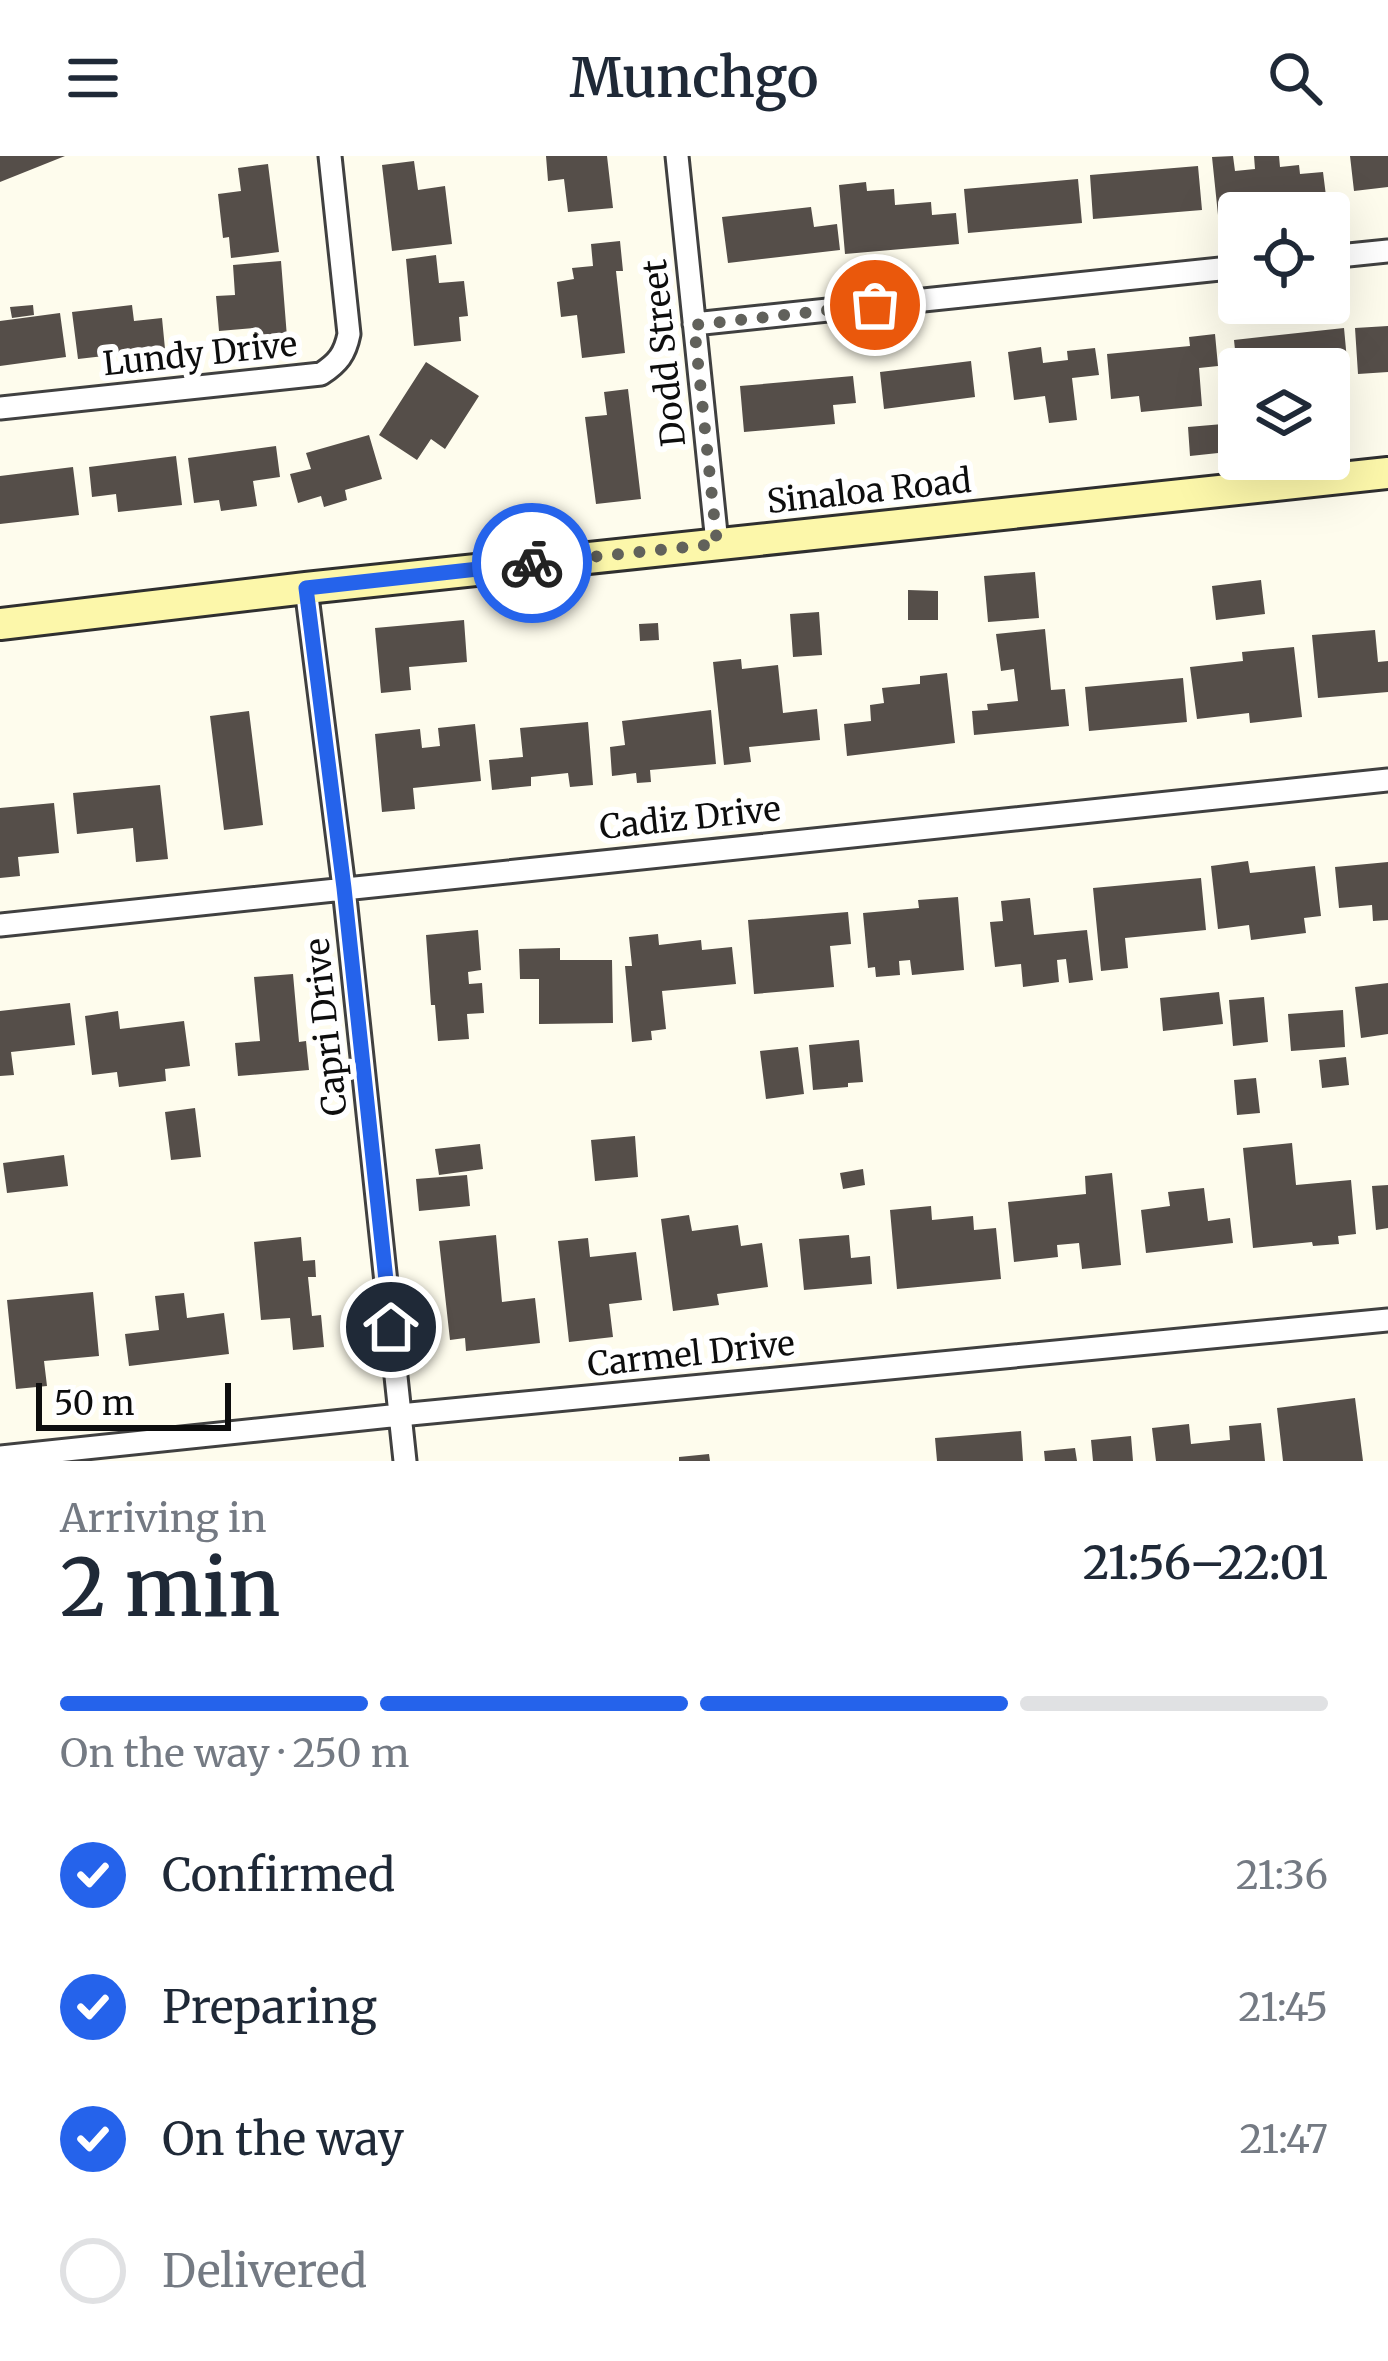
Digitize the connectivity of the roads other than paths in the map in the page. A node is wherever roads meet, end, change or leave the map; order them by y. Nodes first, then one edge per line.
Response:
1 (330, 156) edge
2 (677, 156) edge
3 (1388, 251) edge
4 (1350, 255) edge
5 (1218, 269) edge
6 (694, 325) junction
7 (0, 408) edge
8 (1388, 472) edge
9 (717, 544) junction
10 (306, 588) junction
11 (0, 624) edge
12 (1388, 779) edge
13 (344, 888) junction
14 (0, 925) edge
15 (1388, 1320) edge
16 (400, 1415) junction
17 (0, 1457) edge
18 (405, 1461) edge

1 - 7 street, Lundy Drive
2 - 6 street, Dodd Street
3 - 4 street
5 - 6 street
6 - 9 street, Dodd Street
8 - 9 street, Sinaloa Road
9 - 10 street, Sinaloa Road
10 - 11 street, Sinaloa Road
10 - 13 street, Capri Drive
12 - 13 street, Cadiz Drive
13 - 14 street, Cadiz Drive
13 - 16 street, Capri Drive
15 - 16 street, Carmel Drive
16 - 17 street, Carmel Drive
16 - 18 street, Capri Drive

